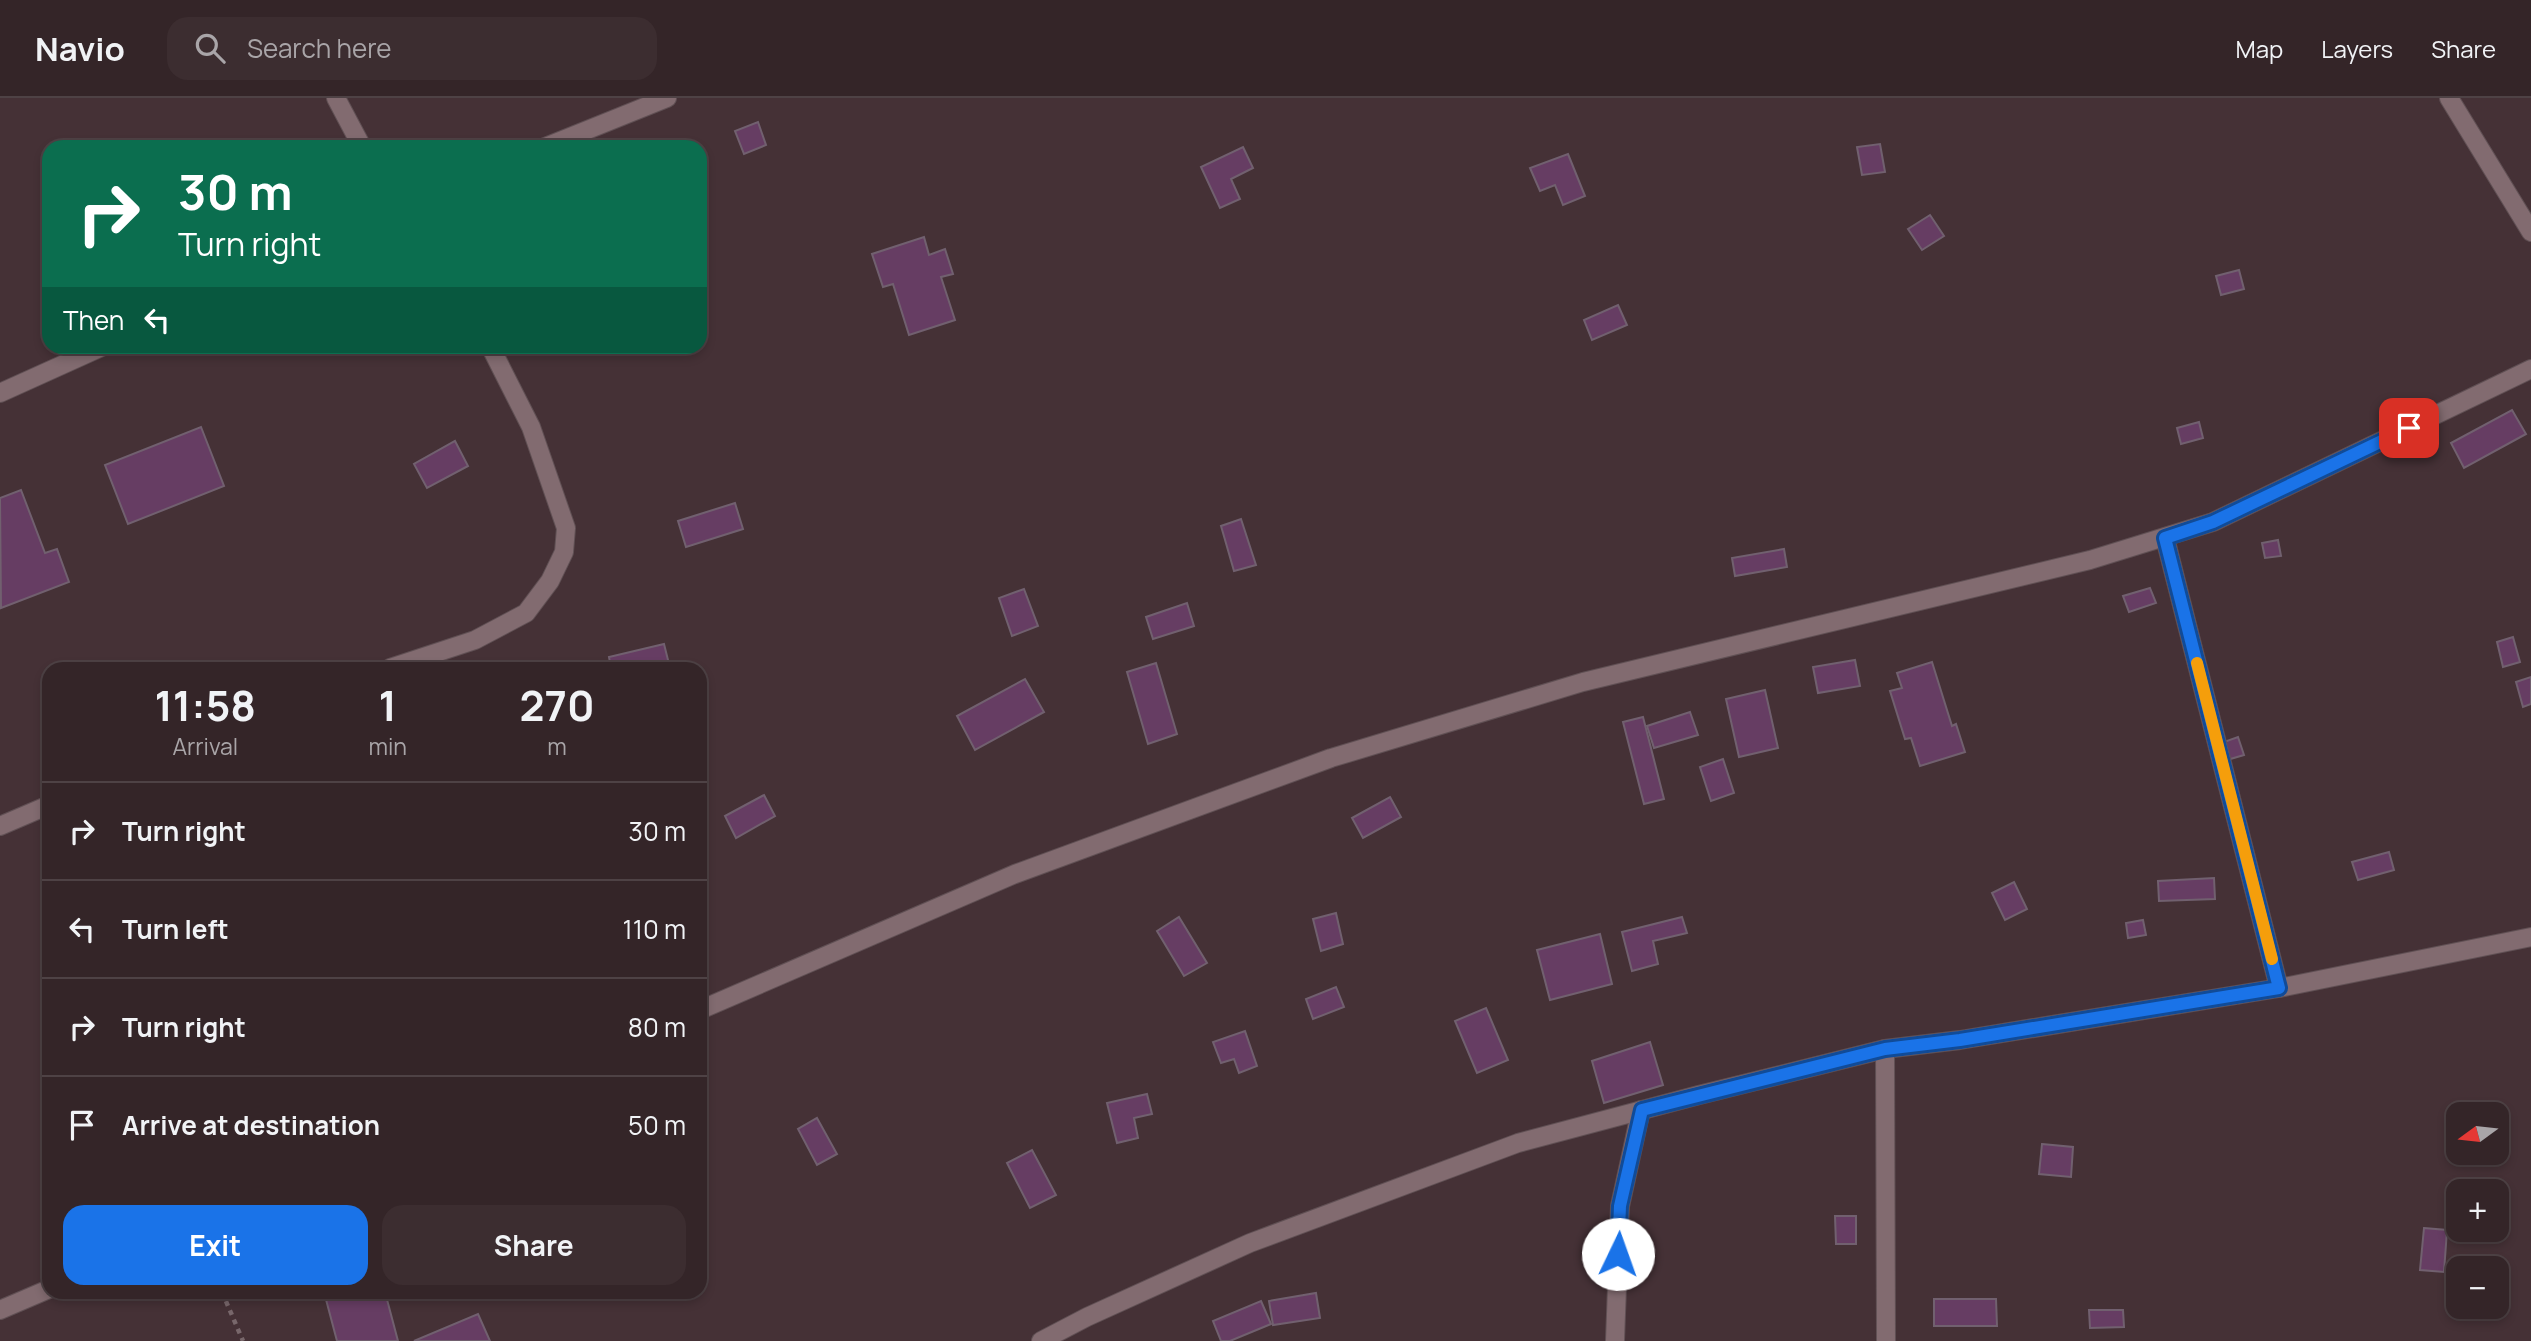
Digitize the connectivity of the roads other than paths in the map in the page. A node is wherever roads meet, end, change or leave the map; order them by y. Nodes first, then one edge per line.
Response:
1 (335, 98) edge
2 (667, 98) edge
3 (2449, 98) edge
4 (358, 140) edge
5 (562, 140) edge
6 (2531, 232) edge
7 (86, 354) edge
8 (494, 354) edge
9 (2531, 369) edge
10 (0, 393) edge
11 (2165, 538) junction
12 (408, 662) edge
13 (42, 809) edge
14 (0, 826) edge
15 (2531, 937) edge
16 (2279, 988) junction
17 (707, 1007) edge
18 (1885, 1049) junction
19 (1642, 1110) junction
20 (42, 1292) edge
21 (0, 1310) edge
22 (1041, 1341) edge
23 (1615, 1341) edge
24 (1886, 1341) edge

1 - 4 street
2 - 5 street
3 - 6 street
7 - 10 street
8 - 12 street
9 - 11 street
11 - 16 street
11 - 17 street
13 - 14 street
15 - 16 street
16 - 18 street
18 - 19 street
18 - 24 street
19 - 22 street
19 - 23 street
20 - 21 street

